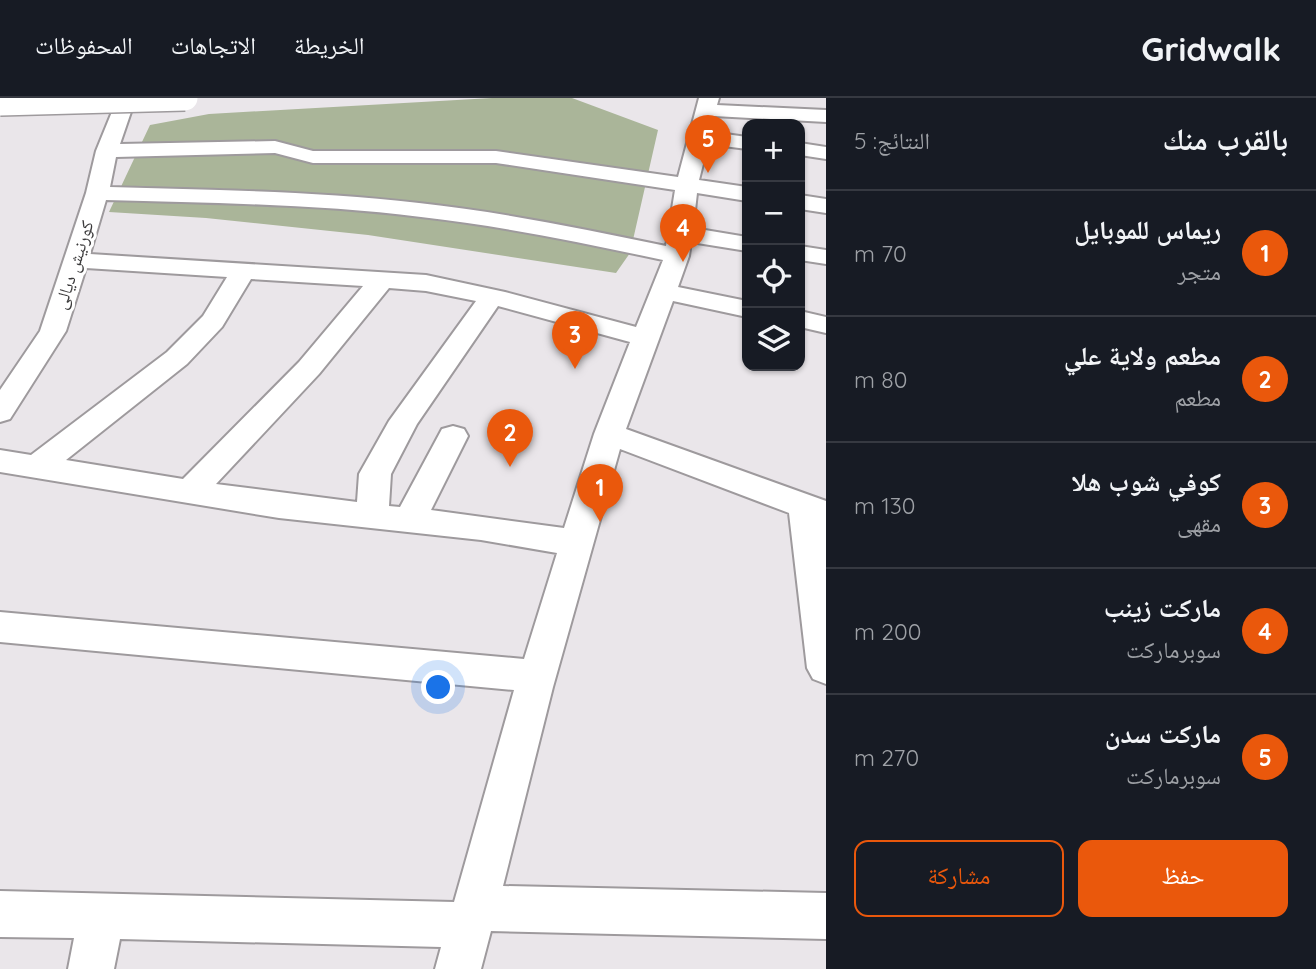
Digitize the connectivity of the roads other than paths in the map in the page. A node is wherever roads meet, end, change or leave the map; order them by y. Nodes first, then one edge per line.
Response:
1 (185, 98) edge
2 (0, 103) edge
3 (123, 106) dead end
4 (704, 115) edge
5 (826, 116) edge
6 (742, 140) edge
7 (107, 150) junction
8 (805, 150) edge
9 (826, 152) edge
10 (687, 185) junction
11 (97, 193) junction
12 (742, 193) edge
13 (805, 203) edge
14 (826, 206) edge
15 (742, 244) edge
16 (679, 245) junction
17 (805, 254) edge
18 (826, 257) edge
19 (76, 260) junction
20 (243, 271) junction
21 (382, 280) junction
22 (665, 292) junction
23 (492, 297) junction
24 (742, 308) edge
25 (805, 320) edge
26 (826, 325) edge
27 (646, 338) junction
28 (0, 412) edge
29 (609, 434) junction
30 (453, 436) dead end
31 (0, 461) edge
32 (38, 466) junction
33 (191, 491) junction
34 (816, 511) edge
35 (372, 517) junction
36 (409, 522) junction
37 (576, 543) junction
38 (0, 627) edge
39 (826, 668) edge
40 (537, 676) junction
41 (0, 914) edge
42 (102, 916) junction
43 (472, 916) junction
44 (826, 916) edge
45 (91, 969) edge
46 (458, 969) edge

1 - 2 main road, bridge
3 - 7 street, كورنيش ديالى
4 - 5 street
4 - 6 street
4 - 10 street
7 - 10 street
7 - 11 street, كورنيش ديالى
8 - 9 street
10 - 12 street
10 - 16 street
11 - 16 street
11 - 19 street, كورنيش ديالى
13 - 14 street
15 - 16 street
16 - 22 street
17 - 18 street
19 - 20 street
19 - 28 street, كورنيش ديالى
20 - 21 street
20 - 32 street
21 - 23 street
21 - 33 street
22 - 24 street
22 - 27 street
23 - 27 street
23 - 35 street
25 - 26 street
27 - 29 street
29 - 34 street
29 - 37 street
30 - 36 street
31 - 32 street
32 - 33 street
33 - 35 street
34 - 39 street
35 - 36 street
36 - 37 street
37 - 40 street
38 - 40 street
40 - 43 street
41 - 42 street
42 - 43 street
42 - 45 street
43 - 44 street
43 - 46 street

